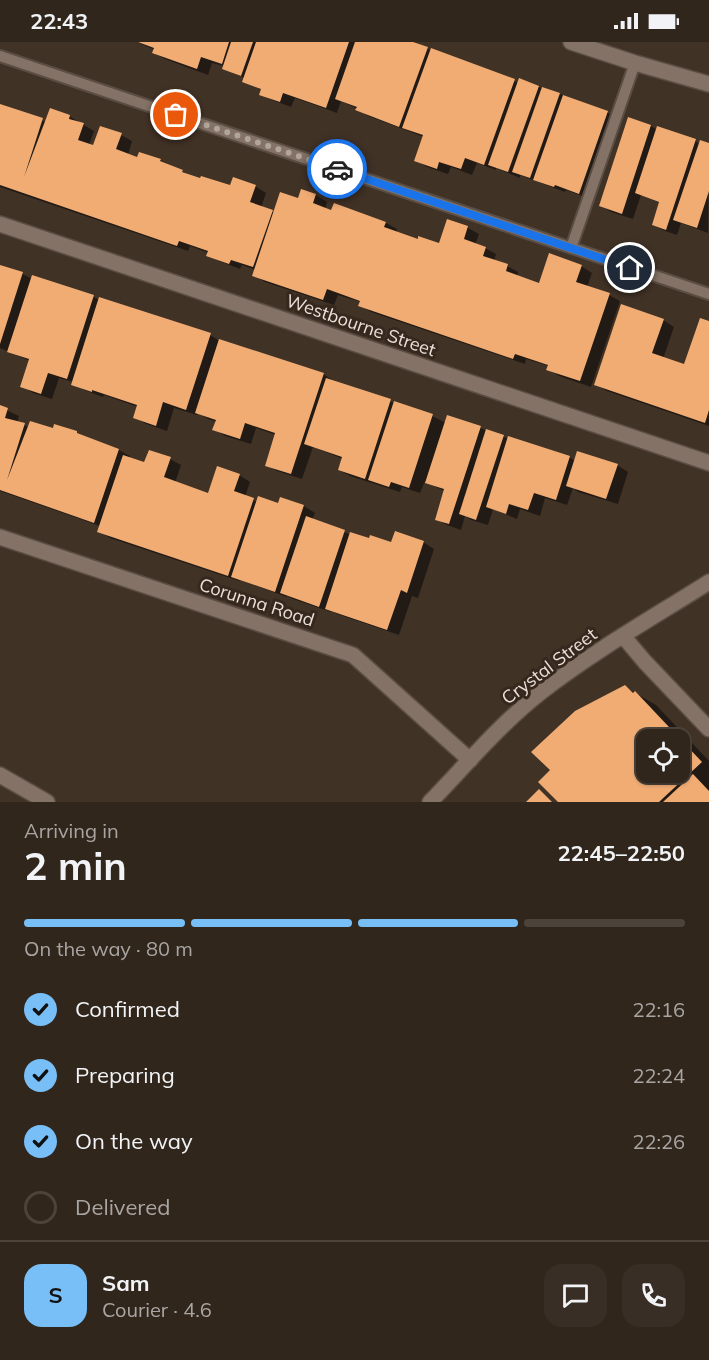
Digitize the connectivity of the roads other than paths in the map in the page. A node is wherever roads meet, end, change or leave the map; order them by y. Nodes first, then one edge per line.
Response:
1 (570, 42) edge
2 (0, 56) edge
3 (634, 63) junction
4 (709, 84) edge
5 (0, 224) edge
6 (571, 248) junction
7 (709, 294) edge
8 (709, 463) edge
9 (0, 537) edge
10 (709, 582) edge
11 (623, 636) junction
12 (709, 729) edge
13 (470, 760) junction
14 (0, 775) edge
15 (47, 802) edge
16 (430, 802) edge

1 - 3 street
2 - 6 lane
3 - 4 street
3 - 6 lane
5 - 8 street, Westbourne Street
6 - 7 lane
9 - 13 street, Corunna Road
10 - 11 street, Crystal Street
11 - 12 street
11 - 13 street, Crystal Street
13 - 16 street, Crystal Street
14 - 15 street

